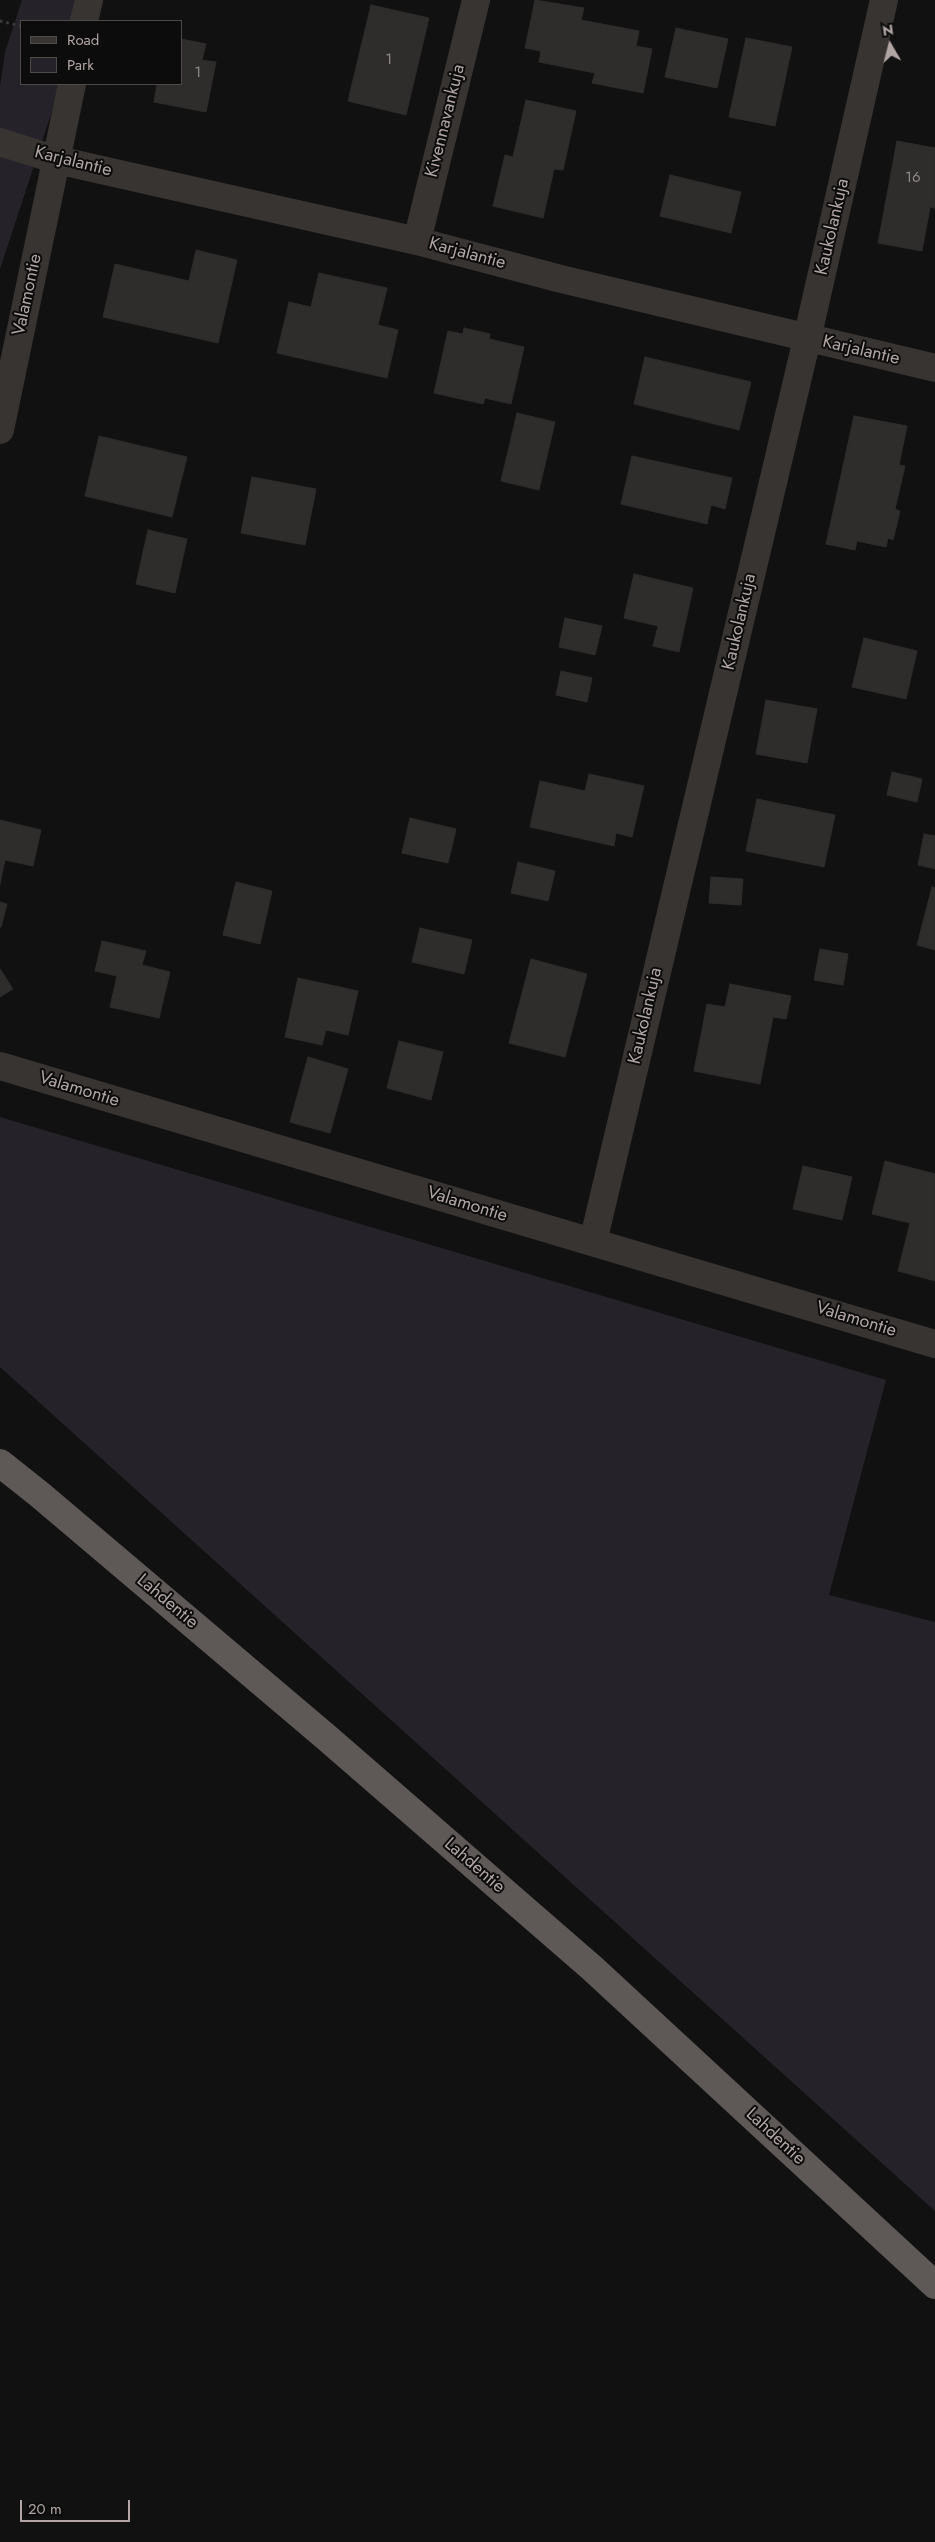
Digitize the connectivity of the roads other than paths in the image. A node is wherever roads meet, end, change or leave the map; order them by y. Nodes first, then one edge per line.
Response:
1 (89, 0) edge
2 (476, 0) edge
3 (884, 0) edge
4 (84, 20) edge
5 (72, 85) edge
6 (0, 142) edge
7 (57, 160) junction
8 (417, 241) junction
9 (807, 339) junction
10 (935, 368) edge
11 (0, 430) edge
12 (0, 1066) edge
13 (592, 1242) junction
14 (935, 1344) edge
15 (0, 1463) edge
16 (935, 2285) edge

1 - 4 street
2 - 8 street, Kivennavankuja
3 - 9 street, Kaukolankuja
5 - 7 street, Valamontie
6 - 7 street, Karjalantie
7 - 8 street, Karjalantie
7 - 11 street, Valamontie
8 - 9 street, Karjalantie
9 - 10 street, Karjalantie
9 - 13 street, Kaukolankuja
12 - 13 street, Valamontie
13 - 14 street, Valamontie
15 - 16 highway, Lahdentie

